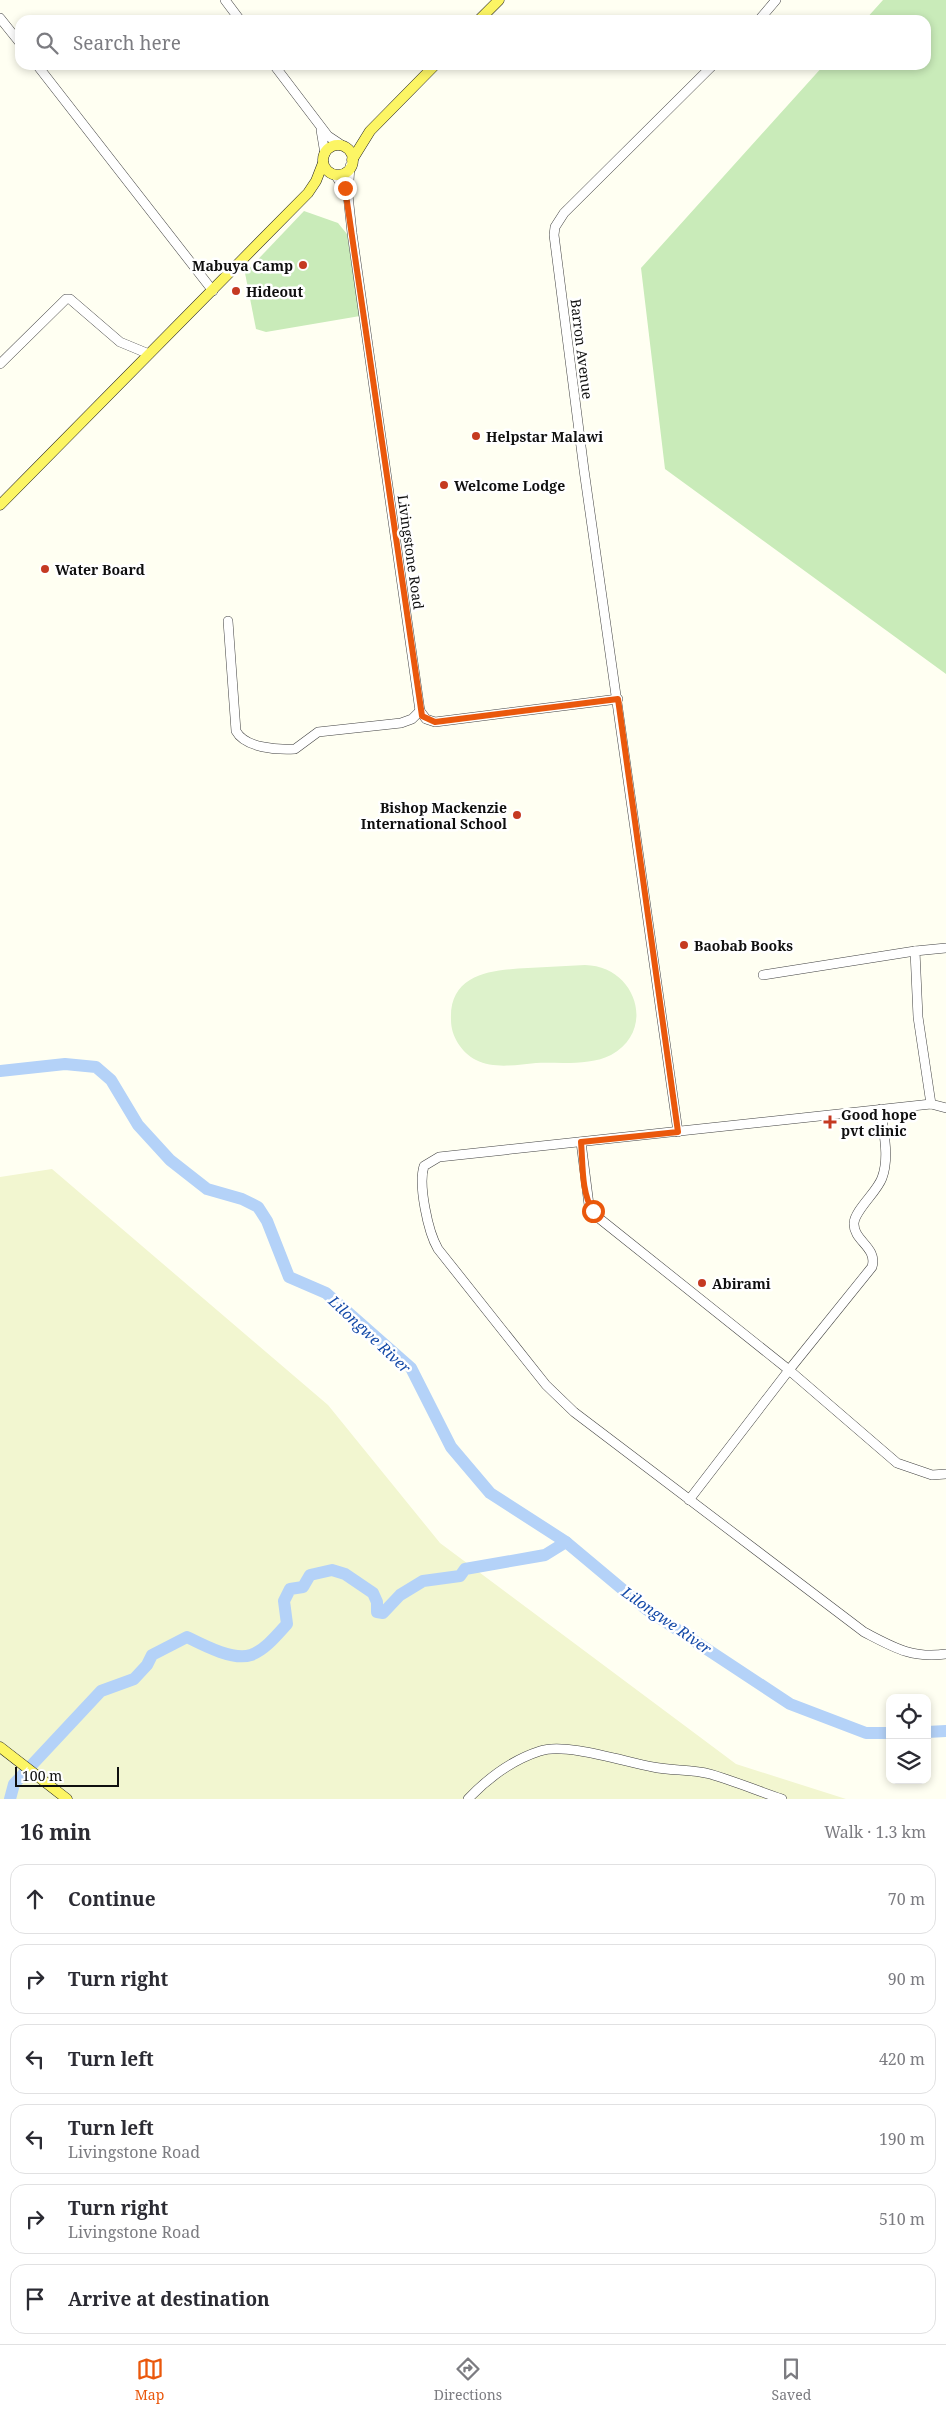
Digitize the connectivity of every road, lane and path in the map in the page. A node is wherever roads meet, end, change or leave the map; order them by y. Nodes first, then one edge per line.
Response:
1 (225, 0) edge
2 (499, 0) edge
3 (776, 0) edge
4 (236, 15) edge
5 (484, 15) edge
6 (763, 15) edge
7 (0, 18) edge
8 (15, 37) edge
9 (41, 70) edge
10 (278, 70) edge
11 (430, 70) edge
12 (708, 70) edge
13 (320, 127) junction
14 (370, 131) junction
15 (340, 144) junction
16 (324, 158) junction
17 (351, 163) junction
18 (336, 176) junction
19 (308, 193) junction
20 (348, 195) junction
21 (212, 291) junction
22 (149, 354) junction
23 (0, 364) edge
24 (0, 505) edge
25 (228, 621) dead end
26 (618, 699) junction
27 (420, 711) junction
28 (946, 948) edge
29 (915, 952) junction
30 (763, 974) dead end
31 (931, 1104) junction
32 (946, 1108) edge
33 (881, 1109) junction
34 (678, 1132) junction
35 (581, 1142) junction
36 (789, 1370) junction
37 (946, 1474) edge
38 (690, 1500) junction
39 (946, 1654) edge
40 (4, 1750) edge
41 (66, 1799) edge
42 (468, 1799) edge
43 (782, 1799) edge

1 - 4 street
2 - 5 main road
3 - 6 street
7 - 8 street
9 - 21 street
10 - 13 street
11 - 14 main road
12 - 26 street, Barron Avenue
13 - 15 street
13 - 16 street
14 - 15 main road
14 - 17 main road
15 - 16 main road
15 - 17 main road
16 - 18 main road
16 - 19 main road
17 - 18 main road
17 - 20 street, Livingstone Road
18 - 19 main road
18 - 20 street, Livingstone Road
19 - 21 main road
20 - 27 street, Livingstone Road
21 - 22 main road
22 - 23 street
22 - 24 main road
25 - 27 street
26 - 27 street
26 - 34 street
28 - 29 street
29 - 30 street
29 - 31 street
31 - 32 street
31 - 33 street
33 - 34 street
33 - 36 street
34 - 35 street
35 - 36 street
35 - 38 street
36 - 37 street
36 - 38 street
38 - 39 street
40 - 41 main road
42 - 43 street

